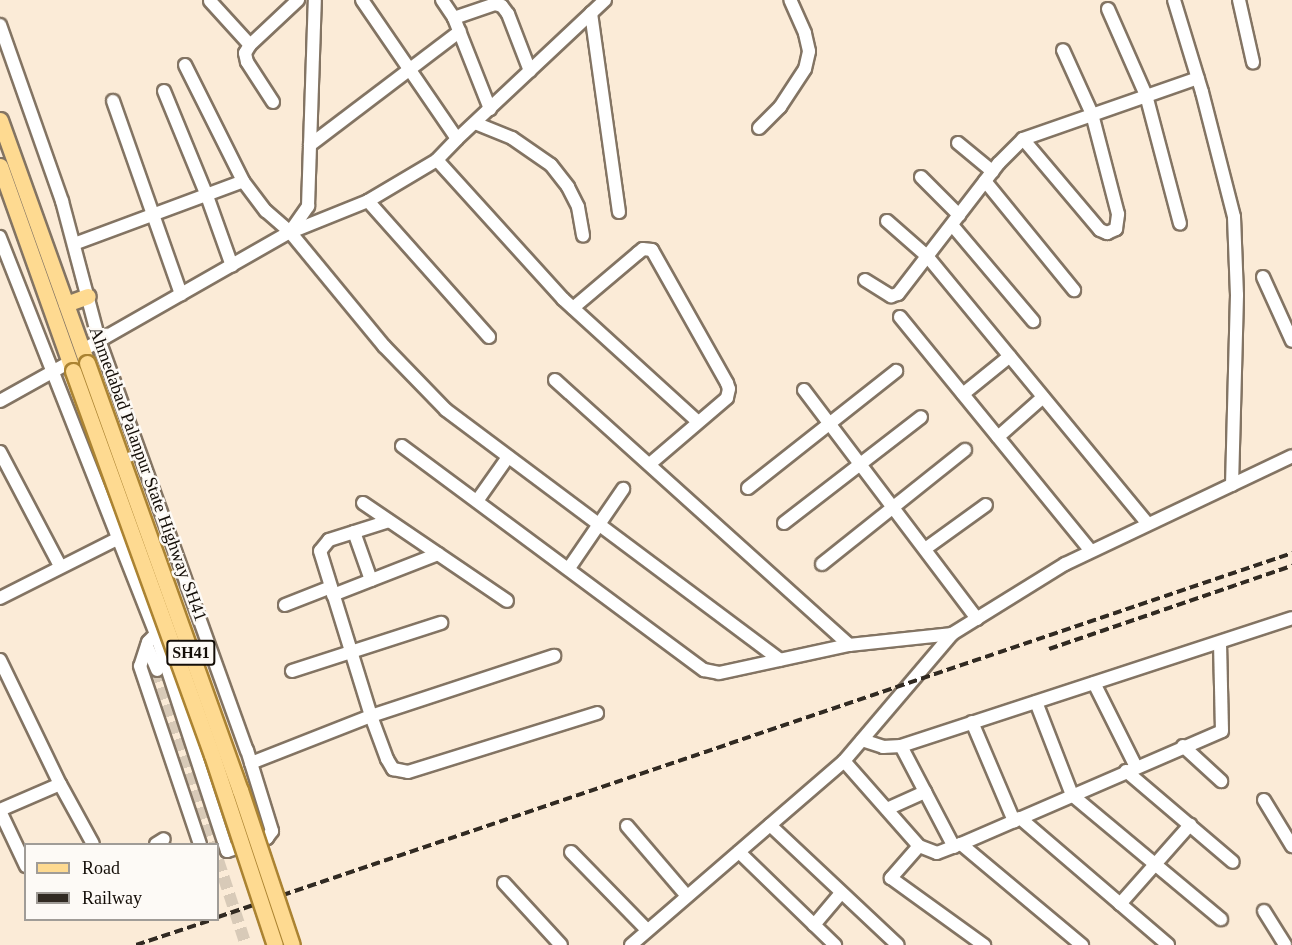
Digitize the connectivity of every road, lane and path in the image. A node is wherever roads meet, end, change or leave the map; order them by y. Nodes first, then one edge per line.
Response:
1 (298, 0) edge
2 (315, 0) edge
3 (362, 0) edge
4 (442, 0) edge
5 (605, 0) edge
6 (790, 0) edge
7 (1174, 0) edge
8 (1239, 0) edge
9 (210, 1) edge
10 (1108, 9) dead end
11 (591, 13) junction
12 (454, 18) junction
13 (0, 25) edge
14 (460, 31) junction
15 (250, 45) junction
16 (1063, 50) dead end
17 (1253, 62) dead end
18 (185, 65) dead end
19 (410, 69) junction
20 (530, 71) junction
21 (1198, 78) junction
22 (164, 91) dead end
23 (1146, 95) junction
24 (113, 101) dead end
25 (273, 102) dead end
26 (490, 109) junction
27 (1092, 114) junction
28 (0, 120) edge
29 (475, 123) junction
30 (759, 128) dead end
31 (457, 139) junction
32 (1023, 139) junction
33 (958, 143) dead end
34 (310, 145) junction
35 (437, 160) junction
36 (0, 166) edge
37 (921, 177) dead end
38 (989, 177) junction
39 (243, 181) junction
40 (207, 196) junction
41 (368, 201) junction
42 (619, 212) dead end
43 (154, 215) junction
44 (956, 220) junction
45 (887, 221) dead end
46 (1180, 224) dead end
47 (290, 232) junction
48 (583, 236) dead end
49 (0, 237) edge
50 (74, 244) junction
51 (927, 256) junction
52 (232, 266) junction
53 (1263, 277) dead end
54 (865, 280) dead end
55 (1074, 290) dead end
56 (181, 294) junction
57 (88, 297) junction
58 (66, 304) junction
59 (573, 308) junction
60 (900, 317) dead end
61 (1033, 321) dead end
62 (489, 337) dead end
63 (99, 340) junction
64 (1292, 341) edge
65 (85, 356) junction
66 (1010, 356) junction
67 (71, 366) junction
68 (53, 371) junction
69 (896, 371) dead end
70 (555, 380) dead end
71 (804, 390) dead end
72 (963, 394) junction
73 (1043, 396) junction
74 (0, 401) edge
75 (921, 417) dead end
76 (697, 421) junction
77 (830, 424) junction
78 (998, 437) junction
79 (402, 446) dead end
80 (965, 450) dead end
81 (0, 452) edge
82 (1292, 456) edge
83 (508, 457) junction
84 (651, 463) junction
85 (861, 465) junction
86 (1232, 485) junction
87 (748, 488) dead end
88 (623, 489) dead end
89 (477, 501) junction
90 (363, 503) dead end
91 (986, 505) dead end
92 (892, 507) junction
93 (389, 521) junction
94 (784, 523) dead end
95 (598, 524) junction
96 (1148, 524) junction
97 (354, 532) junction
98 (119, 538) junction
99 (925, 549) junction
100 (1091, 551) junction
101 (438, 554) junction
102 (822, 564) dead end
103 (60, 567) junction
104 (568, 568) junction
105 (370, 580) junction
106 (332, 591) junction
107 (0, 598) edge
108 (507, 601) dead end
109 (285, 605) dead end
110 (1292, 618) edge
111 (978, 619) junction
112 (441, 623) dead end
113 (156, 634) junction
114 (952, 634) junction
115 (1220, 643) junction
116 (849, 645) junction
117 (147, 646) junction
118 (351, 652) junction
119 (554, 656) dead end
120 (0, 660) edge
121 (780, 660) junction
122 (157, 670) tunnel mouth
123 (292, 671) dead end
124 (1094, 683) junction
125 (1036, 702) junction
126 (597, 713) dead end
127 (371, 716) junction
128 (972, 722) junction
129 (862, 740) junction
130 (901, 746) junction
131 (1183, 746) junction
132 (844, 761) junction
133 (251, 763) junction
134 (1131, 769) junction
135 (1221, 781) dead end
136 (60, 784) junction
137 (925, 792) junction
138 (1072, 795) junction
139 (1264, 800) dead end
140 (887, 809) junction
141 (0, 810) edge
142 (1017, 820) junction
143 (770, 825) junction
144 (1190, 825) junction
145 (627, 826) dead end
146 (1290, 838) edge
147 (92, 843) edge
148 (200, 843) edge
149 (919, 846) junction
150 (958, 846) junction
151 (222, 851) edge
152 (571, 852) dead end
153 (739, 852) junction
154 (24, 862) edge
155 (1233, 862) dead end
156 (1156, 866) junction
157 (504, 883) dead end
158 (841, 893) junction
159 (687, 896) junction
160 (1120, 904) junction
161 (1264, 911) dead end
162 (1221, 919) dead end
163 (814, 925) junction
164 (647, 930) junction
165 (275, 945) edge
166 (292, 945) edge
167 (561, 945) edge
168 (631, 945) edge
169 (835, 945) edge
170 (898, 945) edge
171 (984, 945) edge
172 (1082, 945) edge
173 (1168, 945) edge
174 (1286, 945) edge

1 - 15 street
2 - 34 street
3 - 19 street
4 - 12 street
5 - 11 street
6 - 30 street
7 - 21 street
8 - 17 street
9 - 15 street
10 - 23 street
11 - 20 street
11 - 42 street
12 - 14 street
12 - 20 street
13 - 50 street
14 - 19 street
14 - 26 street
15 - 25 street
16 - 27 street
18 - 39 street
19 - 31 street
19 - 34 street
20 - 26 street
21 - 23 street
21 - 86 street
22 - 40 street
23 - 27 street
23 - 46 street
24 - 43 street
26 - 29 street
27 - 32 street
27 - 32 street
28 - 58 main road, Ahmedabad Palanpur State Highway SH41 / SH41
29 - 31 street
29 - 48 street
31 - 35 street
32 - 38 street
33 - 38 street
34 - 47 street
35 - 41 street
35 - 59 street
36 - 67 main road, Ahmedabad Palanpur State Highway SH41 / SH41
37 - 44 street
38 - 44 street
38 - 55 street
39 - 40 street
39 - 47 street
40 - 43 street
40 - 52 street
41 - 47 street
41 - 62 street
43 - 50 street
43 - 56 street
44 - 51 street
44 - 61 street
45 - 51 street
47 - 52 street
47 - 83 street
49 - 68 street
50 - 57 street
51 - 54 street
51 - 66 street
52 - 56 street
53 - 64 street
56 - 63 street
57 - 58 main road
57 - 63 street
58 - 65 main road, Ahmedabad Palanpur State Highway SH41 / SH41
59 - 76 street
59 - 76 street
60 - 72 street
63 - 65 street
63 - 133 street
65 - 166 main road, Ahmedabad Palanpur State Highway SH41 / SH41, bridge
66 - 72 street
66 - 73 street
67 - 68 street
67 - 165 main road, Ahmedabad Palanpur State Highway SH41 / SH41, bridge
68 - 74 street
68 - 98 street
69 - 77 street
70 - 84 street
71 - 77 street
72 - 78 street
73 - 78 street
73 - 96 street
75 - 85 street
76 - 84 street
77 - 85 street
77 - 87 street
78 - 100 street
79 - 89 street
80 - 92 street
81 - 103 street
82 - 86 street
83 - 89 street
83 - 95 street
84 - 116 street
85 - 92 street
85 - 94 street
86 - 96 street
88 - 95 street
89 - 104 street
90 - 93 street
91 - 99 street
92 - 99 street
92 - 102 street
93 - 97 street
93 - 101 street
95 - 104 street
95 - 121 street
96 - 100 street
97 - 105 street
97 - 106 street
98 - 103 street
98 - 113 street
99 - 111 street
100 - 111 street
101 - 105 street
101 - 108 street
103 - 107 street
104 - 121 street
105 - 106 street
106 - 109 street
106 - 118 street
110 - 115 street
111 - 114 street
112 - 118 street
113 - 117 street
113 - 151 street
114 - 116 street
114 - 129 street
115 - 124 street
115 - 131 street
116 - 121 street
117 - 122 street
117 - 148 street
118 - 123 street
118 - 127 street
119 - 127 street
120 - 136 street
124 - 125 street
124 - 134 street
125 - 128 street
125 - 138 street
126 - 127 street
127 - 133 street
128 - 130 street
128 - 142 street
129 - 130 street
129 - 132 street
130 - 137 street
131 - 134 street
131 - 135 street
132 - 140 street
132 - 143 street
133 - 151 street
134 - 138 street
134 - 144 street
136 - 141 street
136 - 147 street
137 - 140 street
137 - 150 street
138 - 142 street
138 - 156 street
139 - 146 street
140 - 149 street
141 - 154 street
142 - 150 street
142 - 160 street
143 - 153 street
143 - 158 street
144 - 155 street
144 - 156 street
145 - 159 street
149 - 150 street
149 - 171 street
150 - 172 street
152 - 164 street
153 - 159 street
153 - 163 street
156 - 160 street
156 - 162 street
157 - 167 street
158 - 163 street
158 - 170 street
159 - 164 street
160 - 173 street
161 - 174 street
163 - 169 street
164 - 168 street

